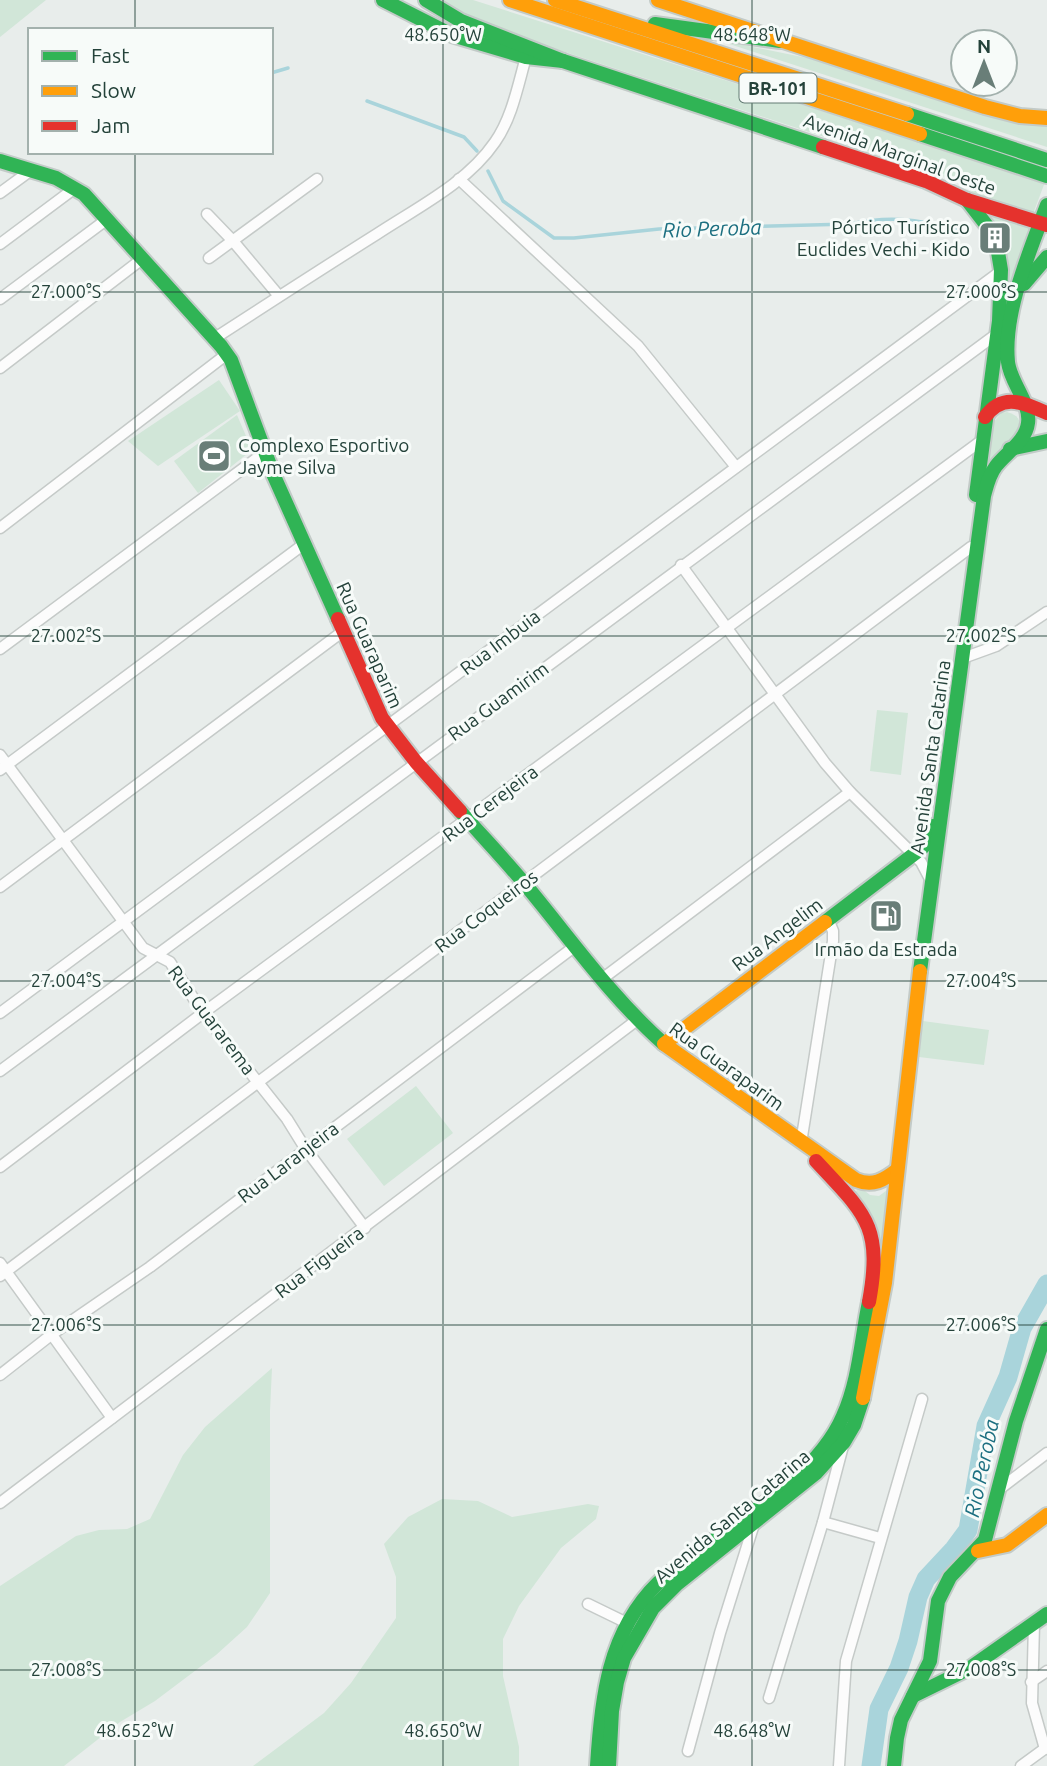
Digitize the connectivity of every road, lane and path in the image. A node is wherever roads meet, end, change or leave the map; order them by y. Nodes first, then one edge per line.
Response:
1 (383, 0) edge
2 (426, 0) edge
3 (510, 0) edge
4 (555, 0) edge
5 (658, 0) edge
6 (609, 18) junction
7 (780, 41) junction
8 (526, 57) junction
9 (563, 61) junction
10 (1047, 118) edge
11 (1047, 160) edge
12 (0, 161) edge
13 (30, 171) junction
14 (1047, 176) edge
15 (317, 179) dead end
16 (459, 179) junction
17 (75, 188) junction
18 (0, 193) edge
19 (967, 200) junction
20 (1047, 205) edge
21 (207, 214) dead end
22 (106, 220) junction
23 (1044, 224) edge
24 (233, 241) junction
25 (0, 244) edge
26 (1047, 257) edge
27 (209, 258) dead end
28 (142, 259) junction
29 (1001, 271) junction
30 (1020, 289) junction
31 (279, 296) junction
32 (0, 299) edge
33 (998, 333) junction
34 (215, 338) junction
35 (227, 354) junction
36 (0, 368) edge
37 (1021, 402) junction
38 (1047, 414) edge
39 (985, 416) junction
40 (981, 441) junction
41 (1047, 441) edge
42 (1010, 449) junction
43 (264, 453) junction
44 (736, 467) junction
45 (0, 528) edge
46 (304, 544) junction
47 (971, 547) junction
48 (681, 565) junction
49 (1047, 612) edge
50 (726, 628) junction
51 (342, 632) junction
52 (0, 649) edge
53 (963, 658) junction
54 (774, 694) junction
55 (387, 726) junction
56 (0, 755) edge
57 (415, 762) junction
58 (4, 767) edge
59 (850, 792) junction
60 (468, 820) junction
61 (63, 840) junction
62 (913, 855) junction
63 (524, 883) junction
64 (932, 885) junction
65 (0, 887) edge
66 (828, 919) junction
67 (123, 921) junction
68 (574, 947) junction
69 (155, 955) junction
70 (602, 979) junction
71 (0, 1013) edge
72 (203, 1013) junction
73 (637, 1020) junction
74 (664, 1044) junction
75 (0, 1071) edge
76 (258, 1082) junction
77 (801, 1143) junction
78 (305, 1148) junction
79 (0, 1167) edge
80 (897, 1170) junction
81 (865, 1218) joint
82 (365, 1227) junction
83 (2, 1270) edge
84 (1046, 1333) edge
85 (51, 1335) junction
86 (0, 1375) edge
87 (922, 1399) dead end
88 (112, 1418) junction
89 (844, 1442) junction
90 (1047, 1453) edge
91 (997, 1490) junction
92 (0, 1503) edge
93 (1047, 1515) edge
94 (823, 1522) junction
95 (754, 1523) junction
96 (880, 1538) junction
97 (978, 1551) junction
98 (588, 1604) dead end
99 (1047, 1614) edge
100 (627, 1623) junction
101 (1034, 1623) junction
102 (1047, 1671) edge
103 (1031, 1682) junction
104 (911, 1696) junction
105 (769, 1698) dead end
106 (1046, 1748) edge
107 (688, 1751) dead end
108 (597, 1766) edge
109 (609, 1766) edge
110 (839, 1766) edge
111 (894, 1766) edge
112 (1022, 1766) edge

1 - 8 main road, Avenida Marginal Oeste
2 - 9 main road
3 - 14 main road, BR-101
4 - 6 main road, BR-101
5 - 7 main road
6 - 7 main road
6 - 11 main road, BR-101
7 - 10 main road
8 - 9 main road, Avenida Marginal Oeste
8 - 16 street
9 - 19 main road, Avenida Marginal Oeste
12 - 13 main road, Rua Guaraparim
13 - 17 main road, Rua Guaraparim
13 - 18 street
15 - 24 street
16 - 31 street
16 - 44 street
17 - 22 main road, Rua Guaraparim
17 - 25 street
19 - 23 main road, Avenida Marginal Oeste
19 - 29 main road, Avenida Santa Catarina
20 - 23 main road, Avenida Santa Catarina
21 - 24 street
22 - 28 main road, Rua Guaraparim
22 - 32 street
23 - 30 main road, Avenida Santa Catarina
24 - 27 street
24 - 31 street
26 - 30 main road
28 - 34 main road, Rua Guaraparim
28 - 36 street
29 - 33 main road, Avenida Santa Catarina
29 - 44 street, Rua Imbuia
30 - 37 main road, Avenida Santa Catarina
31 - 34 street
33 - 39 main road, Avenida Santa Catarina
33 - 48 street, Rua Guamirim
34 - 35 main road, Rua Guaraparim
35 - 43 main road, Rua Guaraparim
35 - 45 street
37 - 38 main road
37 - 39 main road
37 - 42 main road, Avenida Santa Catarina
39 - 40 main road, Avenida Santa Catarina
40 - 47 main road, Avenida Santa Catarina
40 - 50 street, Rua Cerejeira
41 - 42 main road
42 - 53 main road, Avenida Santa Catarina
43 - 46 main road, Rua Guaraparim
43 - 52 street
44 - 55 street, Rua Imbuia
46 - 51 main road, Rua Guaraparim
46 - 58 street
47 - 54 street, Rua Coqueiros
47 - 62 main road, Avenida Santa Catarina
48 - 50 street
48 - 57 street, Rua Guamirim
49 - 53 street
50 - 54 street
50 - 60 street, Rua Cerejeira
51 - 55 main road, Rua Guaraparim
51 - 61 street
53 - 64 main road, Avenida Santa Catarina
54 - 59 street
54 - 63 street, Rua Coqueiros
55 - 57 main road, Rua Guaraparim
55 - 67 street, Rua Imbuia
56 - 58 street, Rua Guararema
57 - 60 main road, Rua Guaraparim
57 - 69 street, Rua Guamirim
58 - 61 street, Rua Guararema
59 - 62 street
59 - 70 street
60 - 63 main road, Rua Guaraparim
60 - 72 street, Rua Cerejeira
61 - 65 street
61 - 67 street, Rua Guararema
62 - 64 street
62 - 66 main road, Rua Angelim
63 - 68 main road, Rua Guaraparim
63 - 76 street, Rua Coqueiros
64 - 80 main road, Avenida Santa Catarina
66 - 74 main road, Rua Angelim
66 - 77 street
67 - 69 street, Rua Guararema
67 - 71 street, Rua Imbuia
68 - 70 main road, Rua Guaraparim
68 - 78 street, Rua Laranjeira
69 - 72 street, Rua Guararema
69 - 75 street, Rua Guamirim
70 - 73 main road, Rua Guaraparim
72 - 76 street, Rua Guararema
72 - 79 street, Rua Cerejeira
73 - 74 main road, Rua Guaraparim
73 - 82 street, Rua Figueira
74 - 77 main road, Rua Guaraparim
76 - 78 street, Rua Guararema
76 - 83 street, Rua Coqueiros
77 - 80 main road, Rua Guaraparim
77 - 81 main road, Rua Guaraparim
78 - 82 street, Rua Guararema
78 - 85 street, Rua Laranjeira
80 - 89 main road, Avenida Santa Catarina
81 - 100 main road, Avenida Santa Catarina
82 - 88 street, Rua Figueira
83 - 85 street
84 - 91 main road
85 - 86 street, Rua Laranjeira
85 - 88 street
87 - 96 street
88 - 92 street, Rua Figueira
89 - 94 street
89 - 95 main road, Avenida Santa Catarina
90 - 91 street
91 - 97 main road
93 - 97 main road
94 - 96 street
94 - 105 street
95 - 107 street
95 - 109 main road, Avenida Santa Catarina
96 - 110 street
97 - 104 main road
98 - 100 street
99 - 101 main road
100 - 108 main road, Avenida Santa Catarina
101 - 103 street
101 - 104 main road
102 - 103 street
103 - 106 street
104 - 111 main road
106 - 112 street

